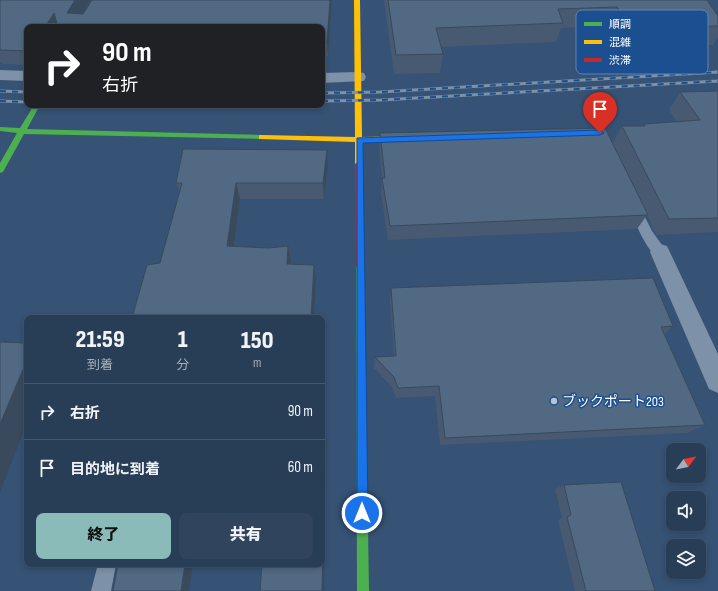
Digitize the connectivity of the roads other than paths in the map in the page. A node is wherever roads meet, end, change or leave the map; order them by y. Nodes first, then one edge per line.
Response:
1 (357, 0) edge
2 (0, 75) edge
3 (24, 76) edge
4 (325, 78) edge
5 (358, 78) junction
6 (35, 108) edge
7 (0, 129) edge
8 (22, 131) junction
9 (420, 138) edge
10 (360, 140) junction
11 (0, 170) edge
12 (630, 198) edge
13 (660, 252) joint
14 (718, 381) edge
15 (106, 567) edge
16 (101, 591) edge
17 (363, 591) edge

1 - 5 street
2 - 3 street
4 - 5 street
5 - 10 street
6 - 8 street
7 - 8 street
8 - 10 street
8 - 11 street
9 - 10 street
10 - 17 street
12 - 13 lane
13 - 14 street
15 - 16 lane

